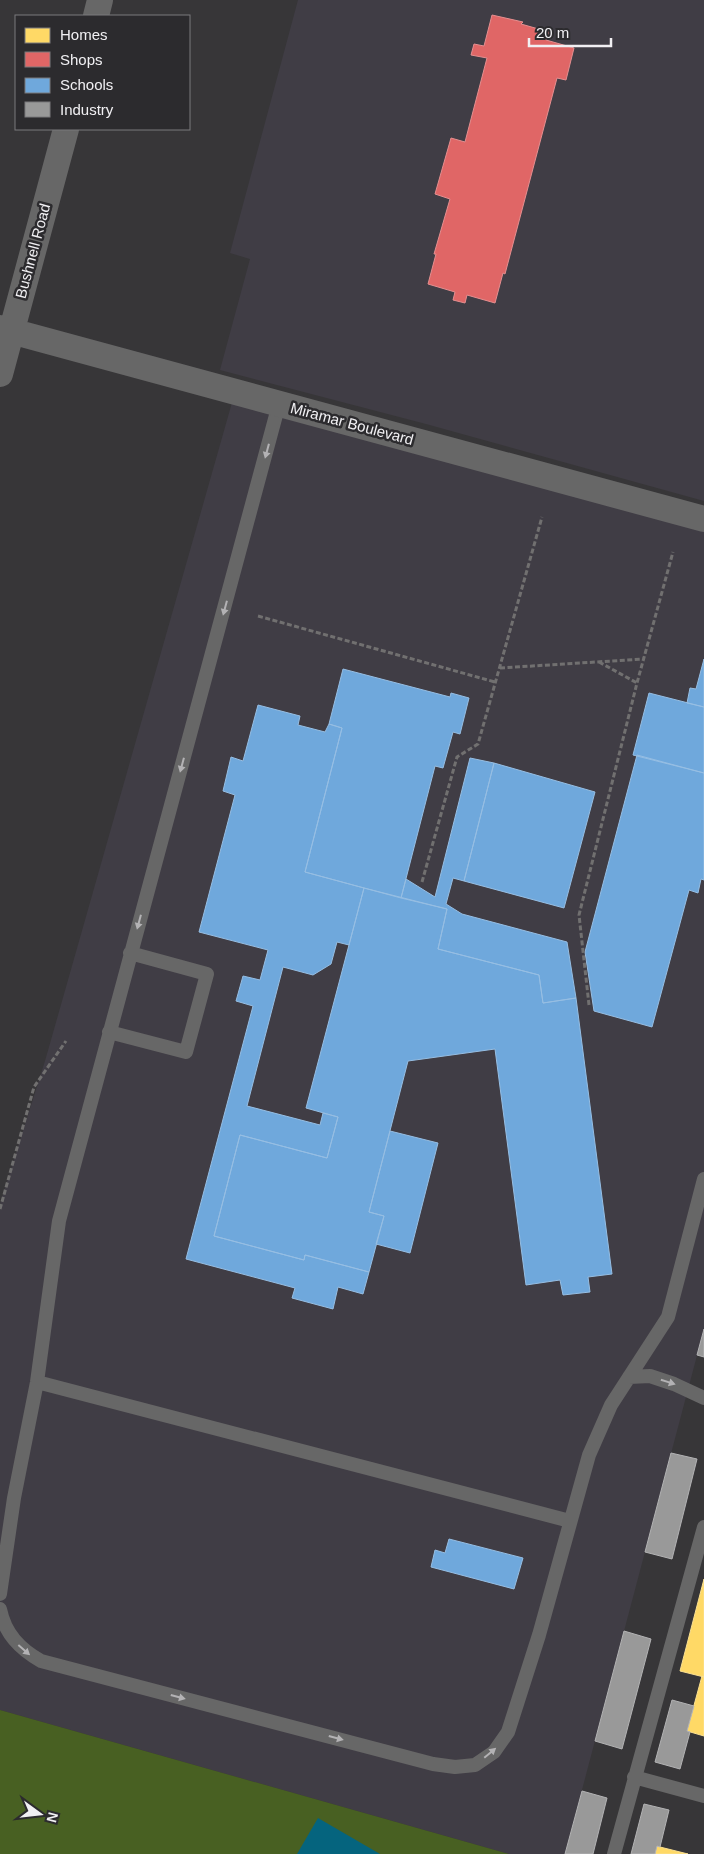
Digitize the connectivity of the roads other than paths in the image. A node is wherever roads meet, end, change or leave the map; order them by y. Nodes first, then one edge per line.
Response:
1 (100, 0) edge
2 (96, 15) edge
3 (66, 130) edge
4 (6, 330) edge
5 (0, 374) edge
6 (279, 404) junction
7 (704, 520) edge
8 (130, 953) junction
9 (109, 1032) junction
10 (704, 1179) edge
11 (629, 1377) junction
12 (37, 1382) junction
13 (704, 1398) edge
14 (570, 1521) junction
15 (704, 1527) edge
16 (0, 1594) edge
17 (0, 1609) edge
18 (634, 1777) junction
19 (704, 1796) edge
20 (614, 1854) edge

1 - 2 street
3 - 4 street, Bushnell Road
4 - 5 street, Bushnell Road
4 - 6 street, Miramar Boulevard
6 - 7 street, Miramar Boulevard
6 -> 8 lane
8 - 9 lane
8 - 9 lane
9 - 12 lane
10 - 11 lane
11 -> 13 lane
11 - 14 lane
12 - 14 lane
12 - 16 lane
17 -> 14 lane
15 - 18 lane
18 - 19 lane
18 - 20 lane

